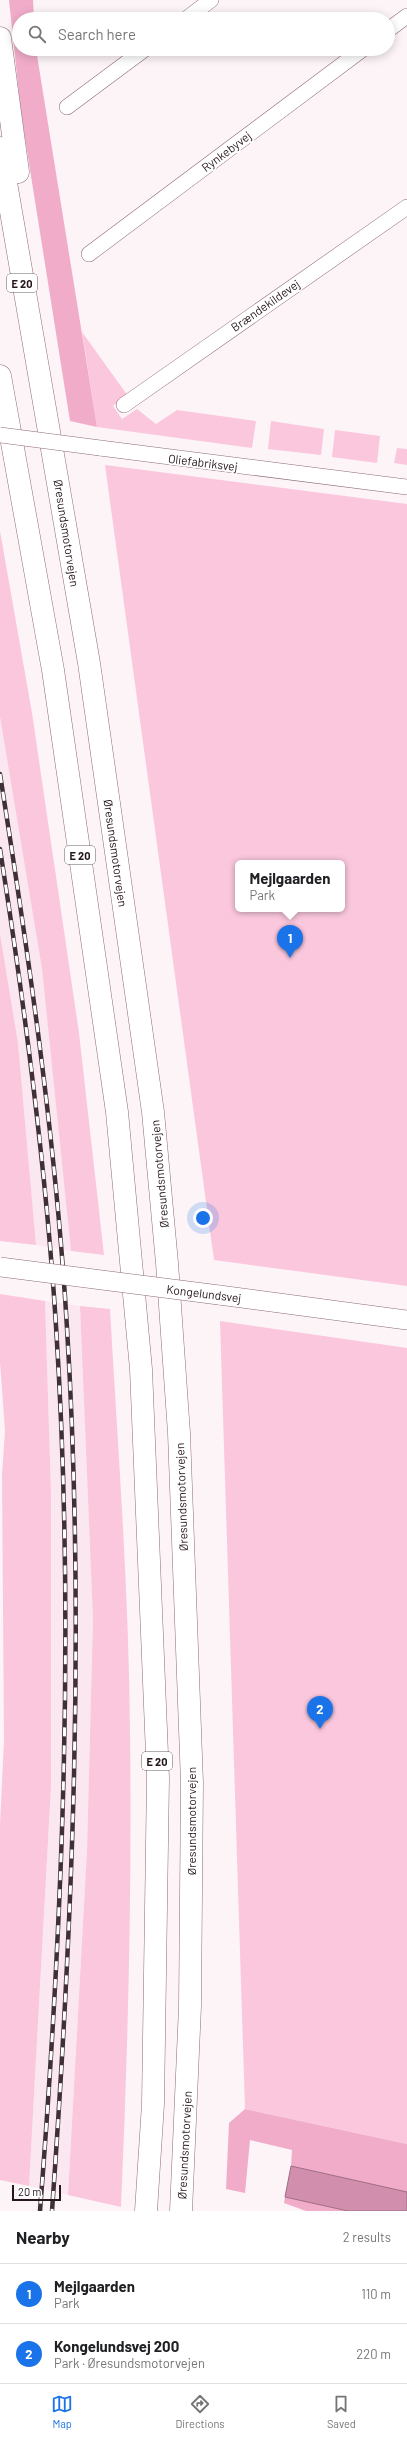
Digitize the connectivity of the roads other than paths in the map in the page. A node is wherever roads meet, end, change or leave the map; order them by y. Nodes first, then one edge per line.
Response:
1 (211, 0) edge
2 (195, 12) edge
3 (407, 16) edge
4 (395, 25) edge
5 (0, 38) edge
6 (136, 56) edge
7 (354, 56) edge
8 (67, 107) dead end
9 (0, 148) edge
10 (407, 207) edge
11 (89, 254) dead end
12 (0, 377) edge
13 (124, 405) dead end
14 (0, 435) edge
15 (59, 482) junction
16 (407, 487) edge
17 (0, 1267) edge
18 (407, 1320) edge
19 (146, 2211) edge
20 (181, 2211) edge

1 - 2 street
3 - 4 street
5 - 15 highway
6 - 8 street
7 - 11 street, Rynkebyvej
9 - 15 highway, Øresundsmotorvejen / E 20
10 - 13 street, Brændekildevej
12 - 19 highway, E 20
14 - 16 street, Oliefabriksvej, bridge
15 - 20 highway, Øresundsmotorvejen / E 20
17 - 18 street, Kongelundsvej, bridge

